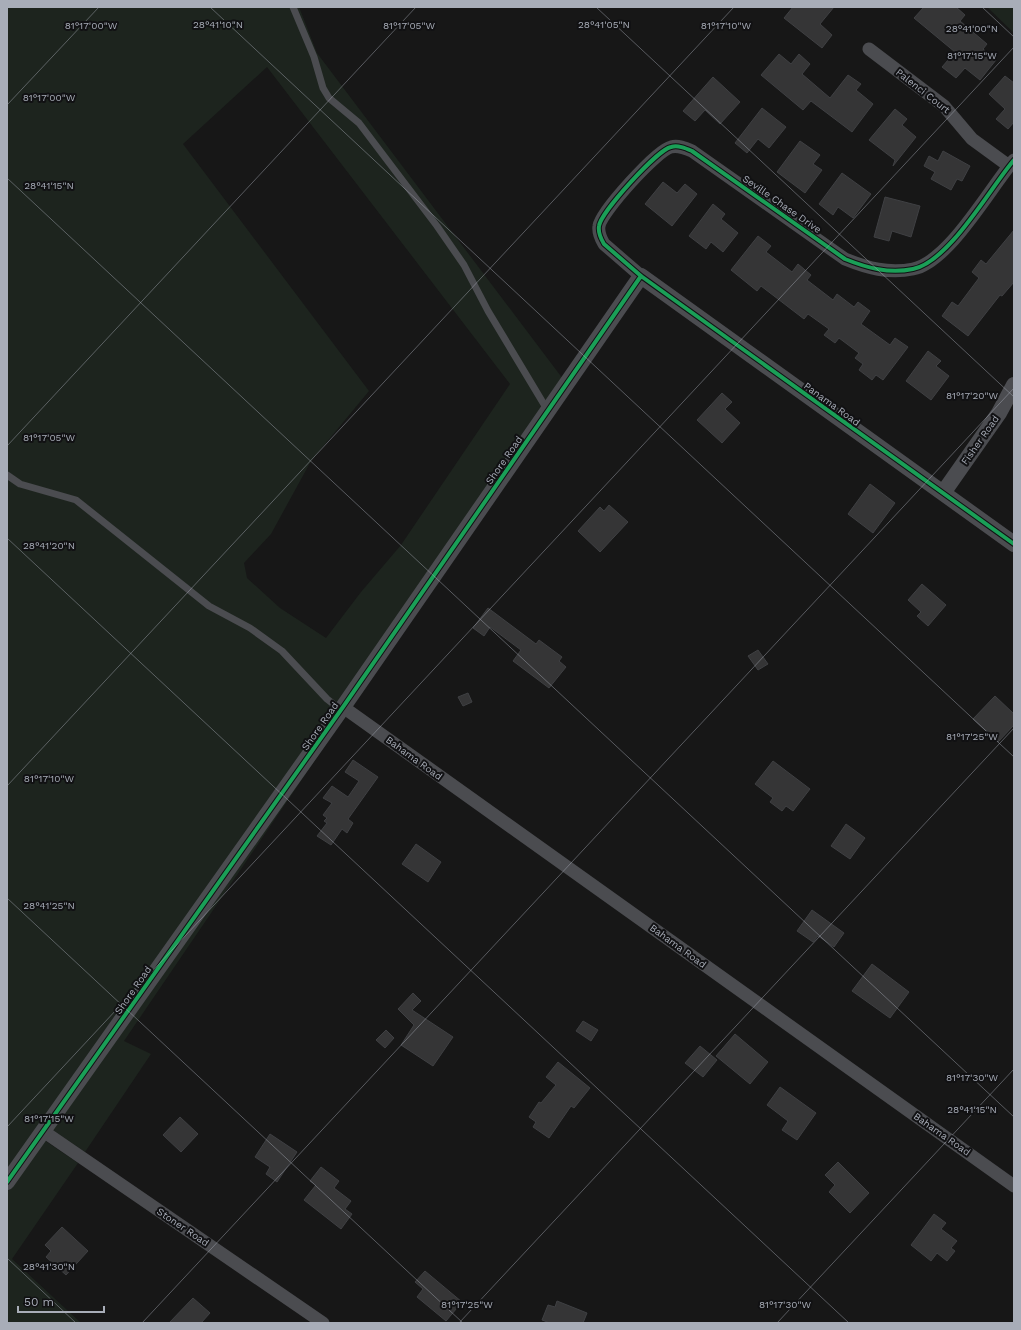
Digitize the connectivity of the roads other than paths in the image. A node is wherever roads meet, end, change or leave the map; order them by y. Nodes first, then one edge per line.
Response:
1 (293, 7) edge
2 (869, 49) dead end
3 (1012, 163) edge
4 (641, 276) junction
5 (1014, 385) edge
6 (548, 411) junction
7 (7, 475) edge
8 (943, 493) junction
9 (1014, 544) edge
10 (342, 708) junction
11 (43, 1131) junction
12 (7, 1182) edge
13 (1014, 1186) edge
14 (323, 1323) edge

1 - 6 lane
2 - 3 street, Palenci Court
3 - 4 street, Seville Chase Drive
4 - 6 street, Shore Road
4 - 8 street, Panama Road
5 - 8 street, Fisher Road
6 - 10 street, Shore Road
7 - 10 lane
8 - 9 street, Panama Road
10 - 11 street, Shore Road
10 - 13 street, Bahama Road
11 - 12 street, Shore Road
11 - 14 street, Stoner Road

